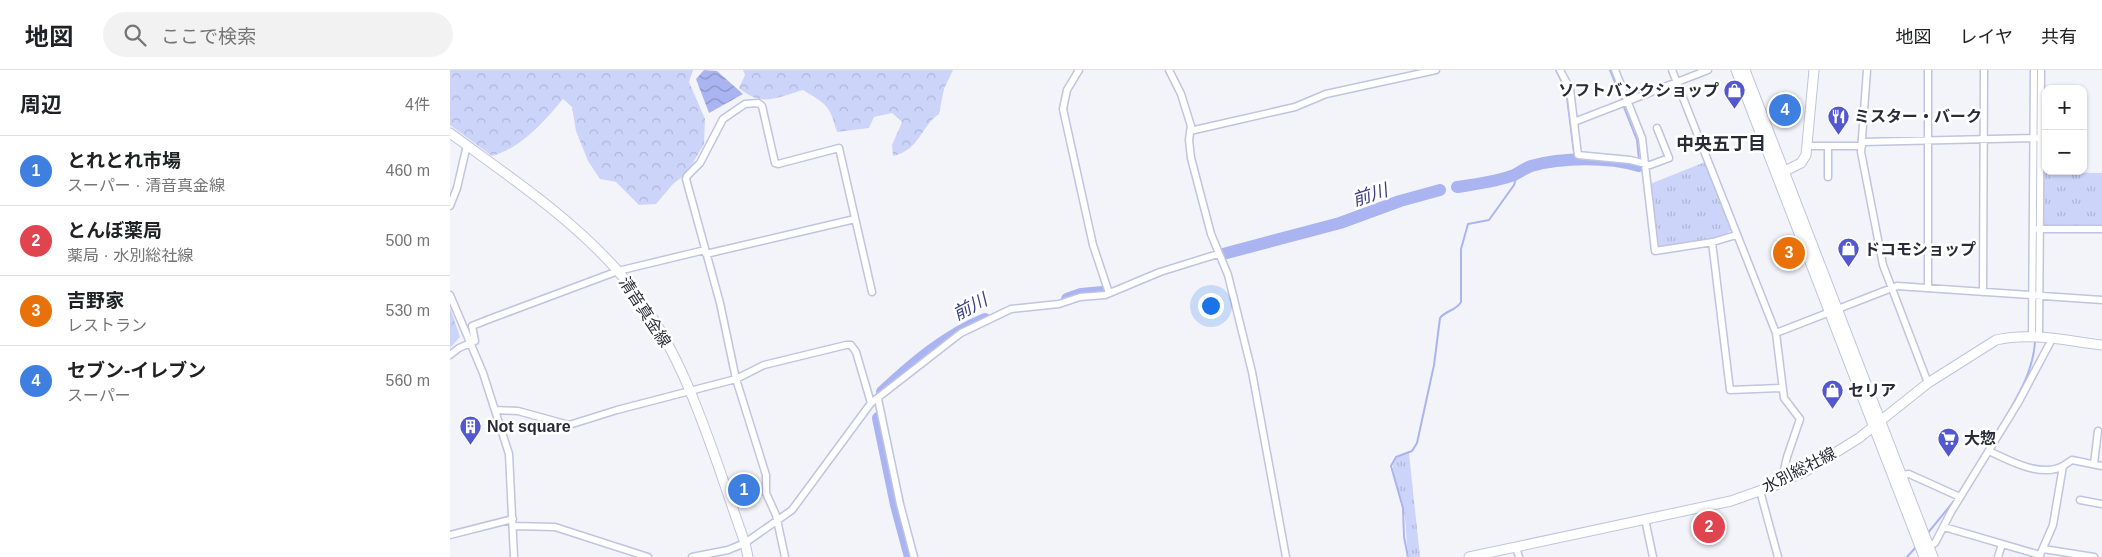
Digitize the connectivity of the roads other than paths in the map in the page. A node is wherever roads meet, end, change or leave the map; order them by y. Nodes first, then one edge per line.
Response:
1 (1079, 70) edge
2 (1169, 70) edge
3 (1436, 70) edge
4 (1560, 70) edge
5 (1615, 70) edge
6 (1672, 70) edge
7 (1708, 70) edge
8 (1736, 70) edge
9 (1745, 70) edge
10 (1814, 70) edge
11 (1867, 70) edge
12 (1928, 70) edge
13 (1984, 70) edge
14 (2034, 70) edge
15 (2041, 70) edge
16 (1421, 72) edge
17 (1677, 82) junction
18 (1624, 102) junction
19 (1574, 122) junction
20 (1658, 128) dead end
21 (1190, 132) junction
22 (450, 133) edge
23 (2037, 138) junction
24 (1984, 139) junction
25 (1928, 141) junction
26 (1862, 144) junction
27 (467, 145) junction
28 (1807, 146) junction
29 (1828, 146) junction
30 (1641, 163) junction
31 (1780, 173) junction
32 (1828, 177) dead end
33 (450, 206) edge
34 (855, 219) junction
35 (2037, 229) junction
36 (2102, 229) edge
37 (1736, 235) junction
38 (1712, 242) junction
39 (706, 252) junction
40 (1218, 254) junction
41 (618, 271) junction
42 (1892, 287) junction
43 (1928, 288) junction
44 (872, 292) dead end
45 (1983, 292) junction
46 (1109, 293) junction
47 (450, 295) edge
48 (2037, 296) junction
49 (2102, 300) edge
50 (1834, 310) junction
51 (1776, 333) junction
52 (2036, 338) junction
53 (2052, 339) junction
54 (470, 343) junction
55 (2102, 345) edge
56 (450, 354) edge
57 (736, 379) junction
58 (1928, 382) junction
59 (1782, 388) junction
60 (690, 391) junction
61 (878, 399) junction
62 (870, 403) junction
63 (496, 410) junction
64 (1882, 420) junction
65 (1873, 427) junction
66 (2099, 436) edge
67 (1989, 451) junction
68 (2094, 464) junction
69 (2064, 466) junction
70 (2102, 466) edge
71 (1902, 475) junction
72 (1781, 483) junction
73 (1760, 491) junction
74 (1958, 496) junction
75 (2080, 500) dead end
76 (2102, 504) edge
77 (776, 519) junction
78 (1645, 519) junction
79 (513, 523) junction
80 (1944, 527) junction
81 (450, 535) edge
82 (745, 543) junction
83 (2002, 544) junction
84 (1923, 545) edge
85 (1516, 547) junction
86 (2043, 548) junction
87 (2086, 556) edge
88 (514, 557) edge
89 (648, 557) edge
90 (692, 557) edge
91 (748, 557) edge
92 (785, 557) edge
93 (914, 557) edge
94 (1286, 557) edge
95 (1469, 557) edge
96 (1519, 557) edge
97 (1653, 557) edge
98 (1778, 557) edge
99 (1933, 557) edge
100 (1998, 557) edge
101 (2094, 557) edge

1 - 46 street
2 - 21 street
3 - 16 street
4 - 19 street
5 - 18 street
6 - 17 street
7 - 17 street
8 - 31 main road
9 - 31 main road
10 - 28 main road
11 - 26 street
12 - 25 street
13 - 24 street
14 - 23 street
15 - 23 street
16 - 21 street
17 - 18 street
17 - 37 street
18 - 19 street
18 - 30 street
19 - 30 street
20 - 30 street
21 - 40 street
22 - 27 main road, 清音真金線
23 - 24 street
23 - 35 street
24 - 25 street
24 - 45 street
25 - 26 street
25 - 43 street
26 - 29 street
26 - 42 street
27 - 33 street
27 - 41 main road, 清音真金線
28 - 29 street
28 - 31 main road
29 - 32 street
30 - 38 street
31 - 50 main road
34 - 39 street
34 - 39 street
34 - 44 street
35 - 36 street
35 - 48 street
37 - 38 street
37 - 51 street
38 - 59 street
39 - 41 street
39 - 57 street
40 - 46 street
40 - 94 street
41 - 54 street
41 - 60 main road, 清音真金線
42 - 43 street
42 - 50 street
42 - 58 street
43 - 45 street
45 - 48 street
46 - 61 street
47 - 54 street
48 - 49 street
48 - 52 street
50 - 51 street
50 - 64 main road
50 - 65 main road
51 - 59 street
52 - 53 main road, 水別総社線
52 - 58 main road, 水別総社線
53 - 55 main road, 水別総社線
53 - 67 street
54 - 56 street
54 - 63 street
57 - 60 street
57 - 62 street
57 - 77 street
58 - 64 main road, 水別総社線
59 - 72 street
60 - 63 street
60 - 82 main road, 清音真金線
61 - 62 street
61 - 93 street
62 - 77 street
63 - 79 street
64 - 65 main road, 水別総社線
64 - 71 main road
65 - 72 main road, 水別総社線
65 - 84 main road
66 - 68 street
67 - 69 street
67 - 74 street
68 - 69 street
68 - 70 street
69 - 86 street
71 - 74 street
71 - 84 main road
72 - 73 main road, 水別総社線
73 - 78 main road, 水別総社線
73 - 98 street
74 - 80 street
75 - 76 street
77 - 82 street
77 - 92 street
78 - 85 main road, 水別総社線
78 - 97 street
79 - 81 street
79 - 88 street
79 - 89 street
80 - 83 street
80 - 84 street
82 - 90 street
82 - 91 main road, 清音真金線
83 - 86 street
83 - 100 street
84 - 99 main road
85 - 95 main road, 水別総社線
85 - 96 street
86 - 87 street
87 - 101 street

